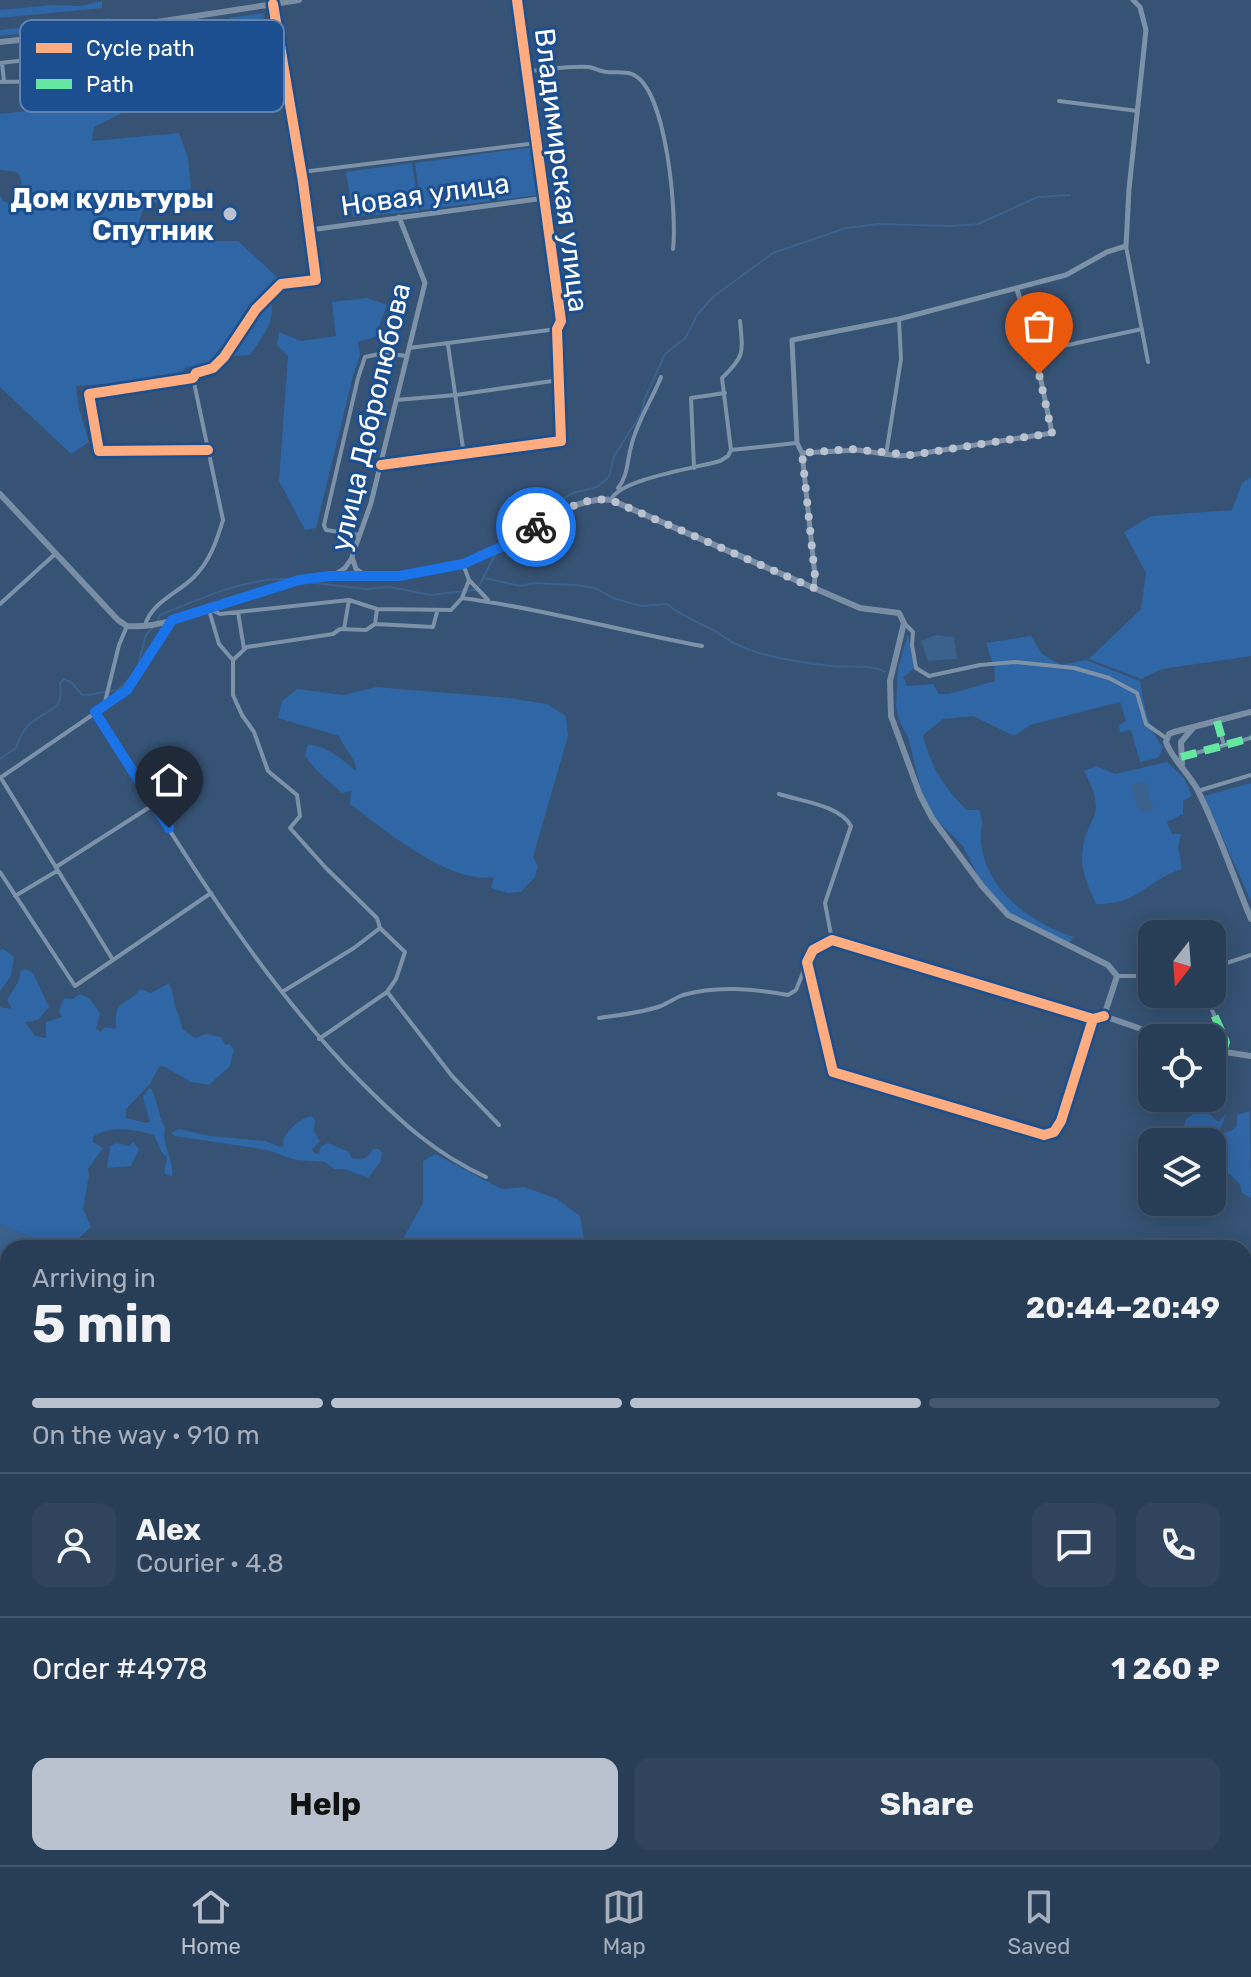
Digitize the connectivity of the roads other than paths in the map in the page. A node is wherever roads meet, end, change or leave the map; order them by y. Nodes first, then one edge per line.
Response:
1 (299, 0) edge
2 (517, 0) edge
3 (1133, 0) edge
4 (261, 3) edge
5 (273, 4) junction
6 (162, 20) edge
7 (276, 20) edge
8 (20, 40) edge
9 (0, 42) edge
10 (1, 63) edge
11 (284, 68) edge
12 (527, 71) junction
13 (2, 82) edge
14 (1059, 101) dead end
15 (1138, 111) junction
16 (537, 143) junction
17 (302, 172) junction
18 (545, 198) junction
19 (399, 217) junction
20 (310, 230) junction
21 (1126, 246) junction
22 (673, 249) dead end
23 (1017, 289) junction
24 (899, 319) junction
25 (740, 321) dead end
26 (557, 329) junction
27 (1142, 329) junction
28 (448, 345) junction
29 (408, 348) junction
30 (1035, 352) junction
31 (406, 356) junction
32 (1148, 362) dead end
33 (661, 377) dead end
34 (193, 378) junction
35 (559, 380) junction
36 (725, 393) junction
37 (456, 395) junction
38 (396, 400) junction
39 (797, 443) junction
40 (208, 450) junction
41 (731, 450) junction
42 (802, 453) junction
43 (464, 455) junction
44 (886, 455) junction
45 (381, 465) junction
46 (694, 468) junction
47 (0, 494) edge
48 (612, 496) junction
49 (360, 536) junction
50 (56, 554) junction
51 (352, 557) junction
52 (463, 564) junction
53 (330, 576) junction
54 (367, 577) junction
55 (469, 580) junction
56 (814, 588) junction
57 (462, 598) junction
58 (349, 600) junction
59 (490, 601) junction
60 (0, 604) edge
61 (208, 608) junction
62 (377, 609) junction
63 (438, 611) junction
64 (238, 612) junction
65 (172, 620) junction
66 (904, 623) junction
67 (375, 624) junction
68 (145, 625) junction
69 (127, 626) junction
70 (344, 629) junction
71 (702, 646) dead end
72 (244, 650) junction
73 (233, 660) junction
74 (104, 706) junction
75 (95, 712) junction
76 (1251, 712) edge
77 (1217, 721) junction
78 (1181, 734) junction
79 (1166, 738) junction
80 (1251, 738) edge
81 (1224, 745) junction
82 (1179, 760) junction
83 (1251, 775) edge
84 (0, 778) edge
85 (1198, 791) junction
86 (779, 794) dead end
87 (153, 805) junction
88 (56, 869) junction
89 (0, 872) edge
90 (211, 893) junction
91 (15, 896) junction
92 (1251, 919) edge
93 (380, 928) junction
94 (832, 940) junction
95 (1251, 955) edge
96 (113, 960) junction
97 (807, 962) junction
98 (1226, 963) edge
99 (1117, 976) junction
100 (1138, 976) edge
101 (282, 992) junction
102 (387, 992) junction
103 (1104, 1016) junction
104 (599, 1018) dead end
105 (1093, 1019) junction
106 (1138, 1028) edge
107 (319, 1039) junction
108 (1226, 1052) edge
109 (1251, 1056) edge
110 (499, 1125) dead end
111 (486, 1177) dead end

1 - 5 main road
2 - 12 street, Владимирская улица
3 - 15 street
4 - 5 main road
4 - 6 main road
5 - 7 street
8 - 9 main road
10 - 13 street
11 - 17 street
12 - 16 street, Владимирская улица
12 - 22 street
14 - 15 street
15 - 21 street
16 - 17 street
16 - 18 street, Владимирская улица
17 - 20 street
18 - 19 street, Новая улица
18 - 26 street, Владимирская улица
19 - 20 street, Новая улица
19 - 29 street, улица Добролюбова
20 - 34 street
21 - 23 street
21 - 27 street
23 - 24 street
23 - 30 street
24 - 39 street
24 - 44 street
25 - 36 street
26 - 28 street
26 - 35 street, Владимирская улица
27 - 30 street
27 - 32 street
28 - 29 street
28 - 37 street
29 - 31 street, улица Добролюбова
30 - 44 street
31 - 38 street, улица Добролюбова
31 - 49 street
33 - 48 street
34 - 40 street
34 - 40 street
35 - 37 street
35 - 43 street, Владимирская улица
36 - 41 street
36 - 46 street
37 - 38 street
37 - 43 street
38 - 45 street, улица Добролюбова
39 - 41 street
39 - 42 street
40 - 68 street
41 - 46 street
42 - 44 street
42 - 56 street
43 - 45 street
45 - 49 street, улица Добролюбова
46 - 48 street
47 - 50 main road
48 - 52 main road
48 - 56 main road
49 - 51 street, улица Добролюбова
50 - 60 street
50 - 69 main road
51 - 53 street
51 - 54 street, улица Добролюбова
52 - 54 main road
52 - 55 street
53 - 54 main road
53 - 61 main road
55 - 57 street
55 - 59 street
56 - 66 main road
57 - 59 street
57 - 63 street
58 - 62 street
58 - 64 street
58 - 70 street
59 - 71 street
61 - 64 street
61 - 65 main road
61 - 73 street
62 - 63 street
62 - 67 street
63 - 67 street
64 - 72 street
65 - 68 main road
65 - 74 street
66 - 79 street
66 - 99 main road
67 - 70 street
68 - 69 main road
69 - 74 street
70 - 72 street
72 - 73 street
73 - 93 street
74 - 75 street
75 - 84 street
75 - 87 street
76 - 77 main road
77 - 78 main road
77 - 81 street
78 - 79 main road
78 - 82 main road
79 - 82 main road
80 - 81 street
81 - 82 street
82 - 85 main road
83 - 85 street
84 - 88 street
85 - 92 main road
86 - 94 street
87 - 88 street
87 - 90 street
88 - 91 street
88 - 96 street
89 - 91 street
90 - 96 street
90 - 101 street
91 - 96 street
93 - 101 street
93 - 102 street
94 - 97 street
94 - 105 street
95 - 98 street
97 - 104 street
97 - 105 street
99 - 100 street
99 - 103 main road
101 - 107 street
102 - 107 street
102 - 110 street
103 - 105 street
103 - 106 main road
107 - 111 street
108 - 109 main road

